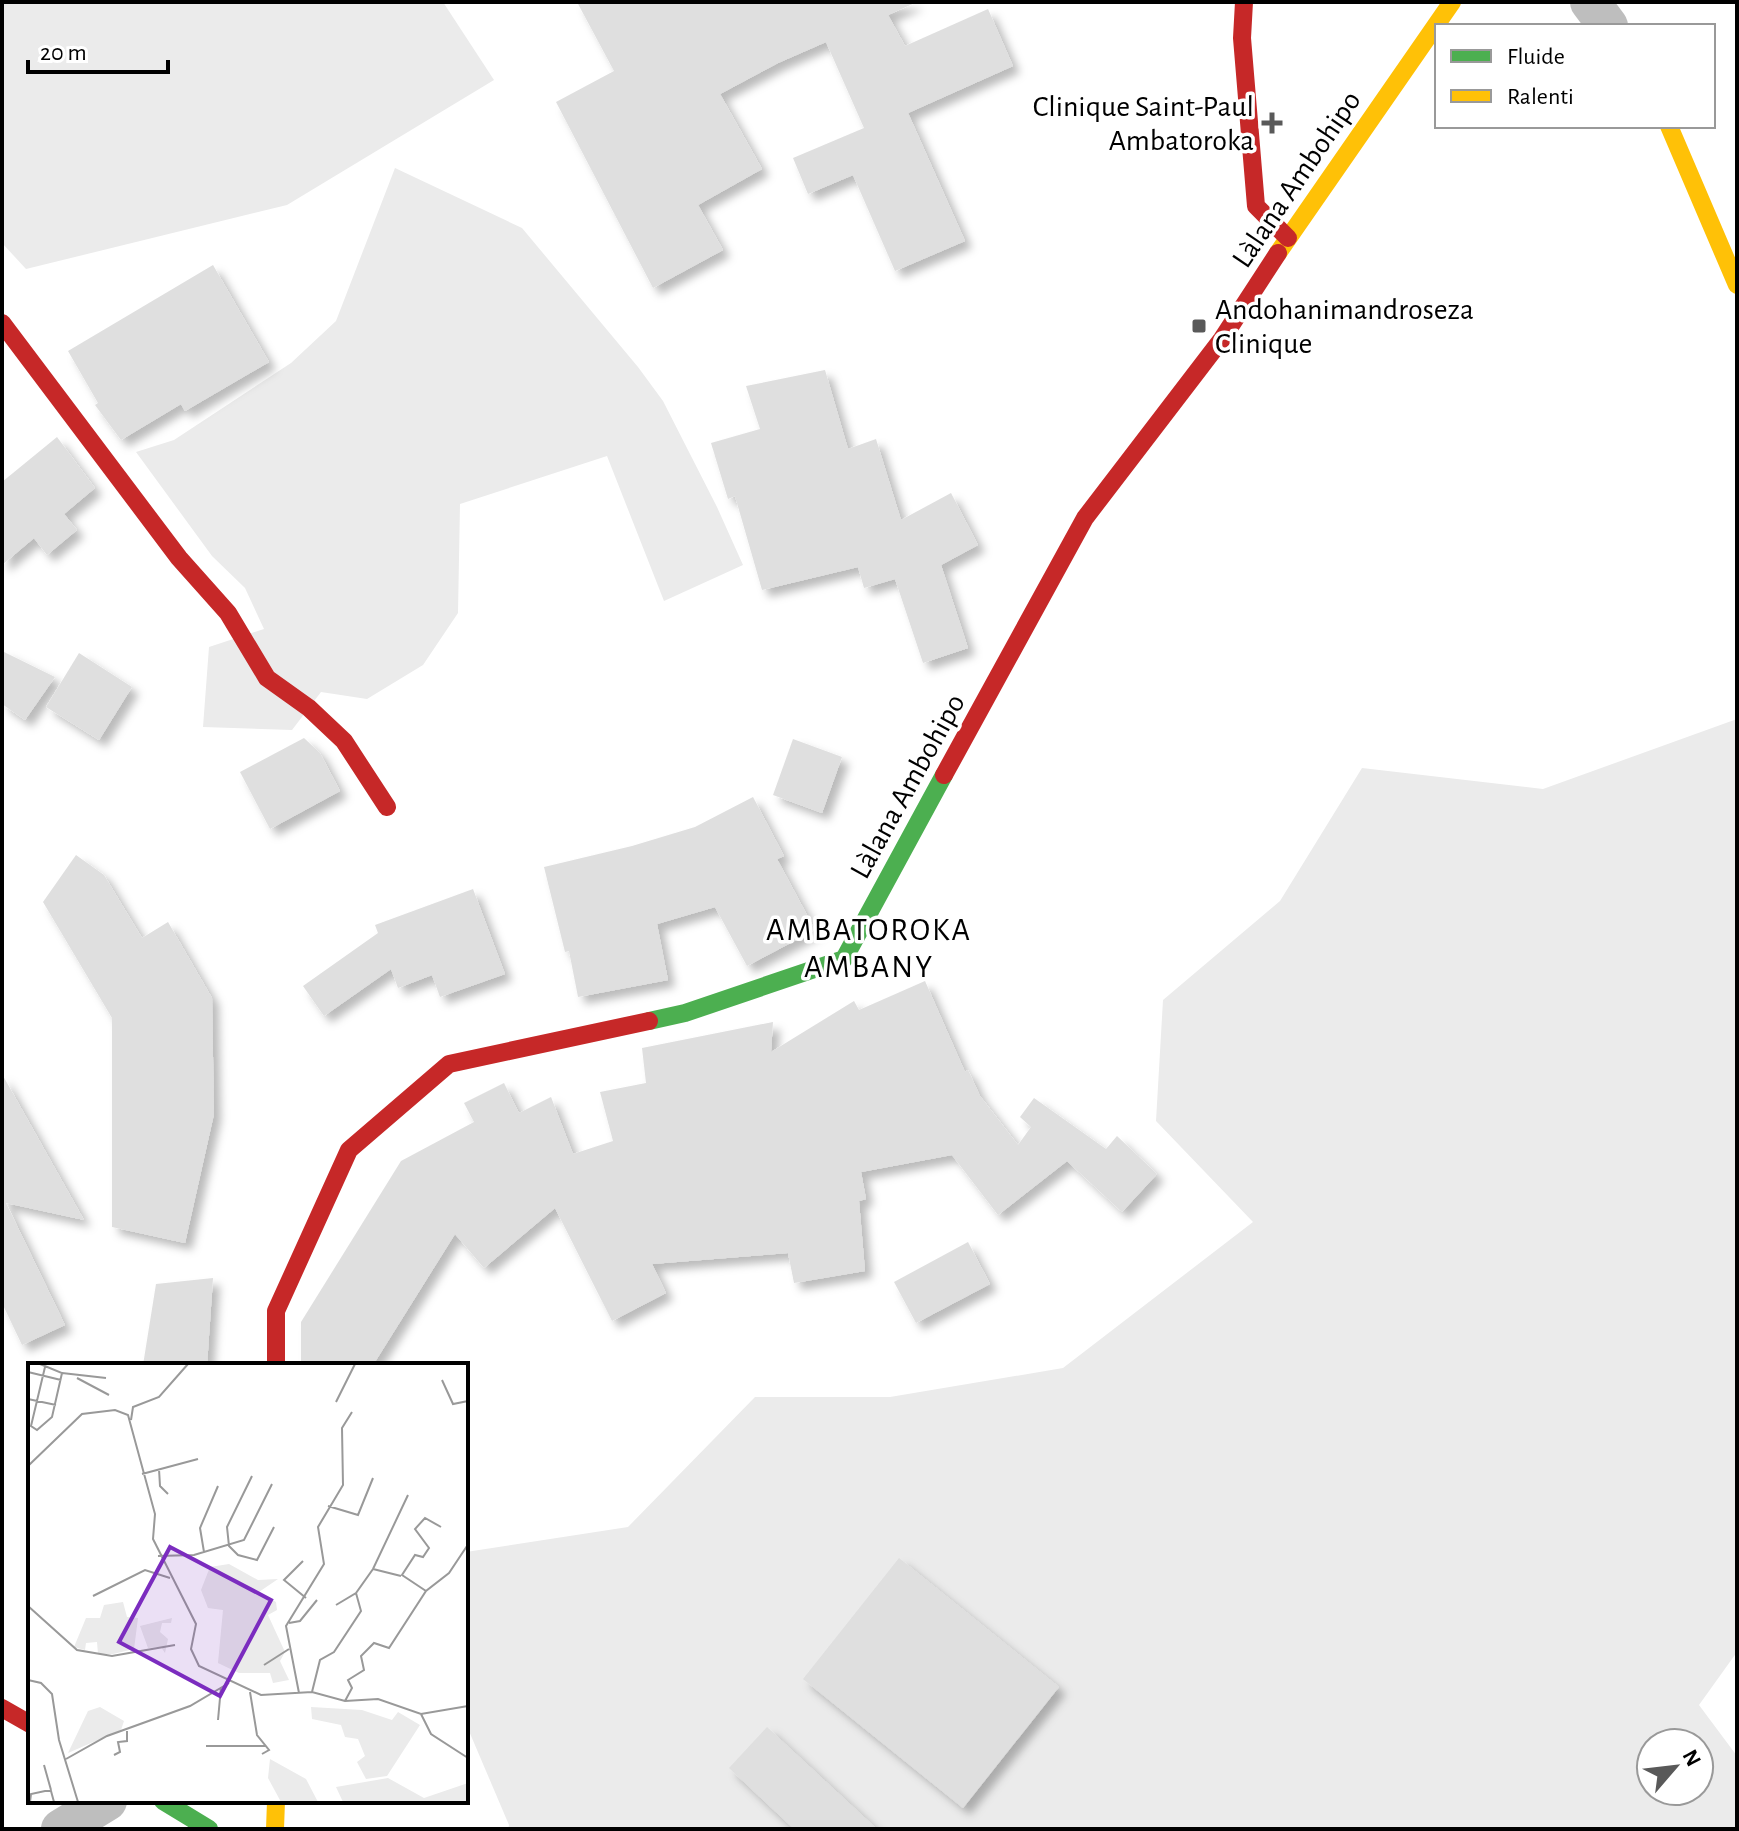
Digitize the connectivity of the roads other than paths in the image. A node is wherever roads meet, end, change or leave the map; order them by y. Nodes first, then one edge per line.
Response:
1 (1244, 2) edge
2 (1452, 2) edge
3 (1590, 2) edge
4 (1437, 24) edge
5 (1606, 24) edge
6 (1435, 26) edge
7 (1670, 128) edge
8 (1288, 238) junction
9 (1737, 285) edge
10 (2, 323) edge
11 (387, 807) dead end
12 (276, 1363) edge
13 (2, 1708) edge
14 (28, 1723) edge
15 (104, 1803) edge
16 (166, 1803) edge
17 (276, 1803) edge
18 (61, 1829) edge
19 (209, 1829) edge
20 (275, 1829) edge

1 - 8 street
2 - 4 street, Làlana Ambohipo
3 - 5 street
6 - 8 street, Làlana Ambohipo
7 - 9 street
8 - 12 street, Làlana Ambohipo
10 - 11 street
13 - 14 street
15 - 18 street
16 - 19 street
17 - 20 street

